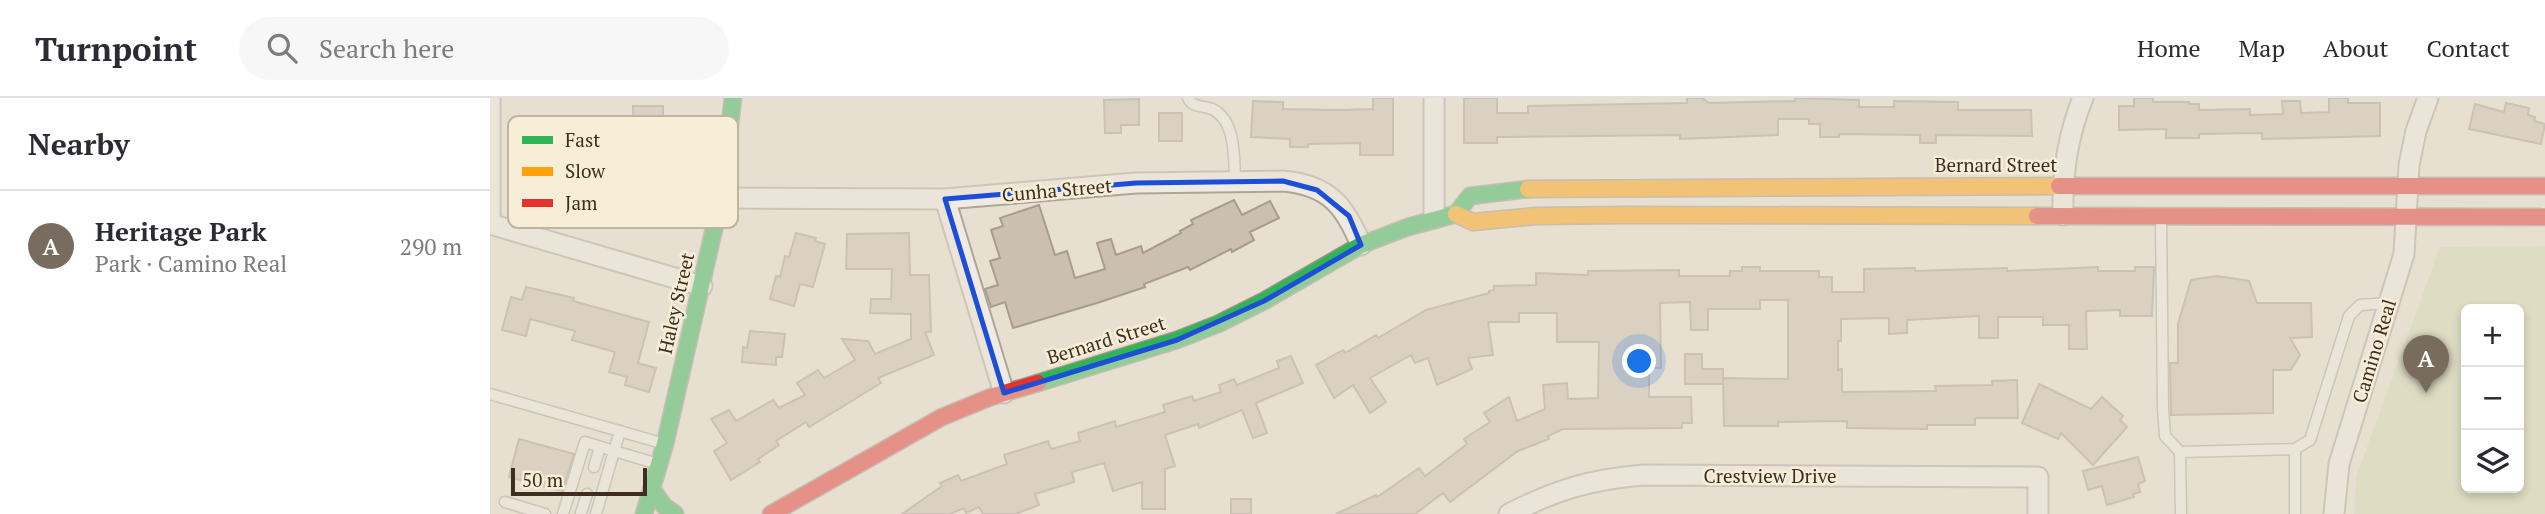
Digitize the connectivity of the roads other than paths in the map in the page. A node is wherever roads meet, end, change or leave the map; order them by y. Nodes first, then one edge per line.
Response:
1 (490, 98) edge
2 (733, 98) edge
3 (1188, 98) edge
4 (1434, 98) edge
5 (2083, 98) edge
6 (2428, 98) edge
7 (731, 116) edge
8 (1235, 180) junction
9 (2062, 186) junction
10 (2408, 186) junction
11 (2545, 186) edge
12 (738, 198) edge
13 (945, 199) junction
14 (1456, 214) junction
15 (2063, 215) junction
16 (2161, 216) junction
17 (2406, 216) junction
18 (2545, 217) edge
19 (1434, 218) junction
20 (490, 224) edge
21 (715, 228) edge
22 (1361, 245) junction
23 (702, 286) junction
24 (2389, 303) junction
25 (1004, 393) junction
26 (490, 394) edge
27 (591, 423) junction
28 (620, 431) junction
29 (585, 442) junction
30 (665, 444) junction
31 (600, 447) junction
32 (2295, 449) junction
33 (614, 451) junction
34 (2180, 452) junction
35 (659, 464) junction
36 (594, 467) dead end
37 (652, 489) junction
38 (1552, 493) junction
39 (587, 494) dead end
40 (505, 502) dead end
41 (545, 514) edge
42 (563, 514) edge
43 (582, 514) edge
44 (596, 514) edge
45 (644, 514) edge
46 (675, 514) edge
47 (771, 514) edge
48 (1509, 514) edge
49 (1552, 514) edge
50 (2038, 514) edge
51 (2181, 514) edge
52 (2295, 514) edge
53 (2334, 514) edge

1 - 20 street
2 - 7 street, Haley Street
3 - 8 lane
4 - 19 street
5 - 9 street
6 - 10 street, Camino Real
8 - 13 street, Cunha Street
8 - 22 street, Cunha Street
9 - 10 street, Bernard Street
9 - 14 street, Bernard Street
9 - 15 street
10 - 11 street, Bernard Street
10 - 17 street, Camino Real
12 - 13 street, Cunha Street
13 - 25 street
14 - 15 street, Bernard Street
14 - 19 street, Bernard Street
15 - 16 street, Bernard Street
16 - 17 street, Bernard Street
16 - 34 lane
17 - 18 street, Bernard Street
17 - 24 street, Camino Real
19 - 22 street, Bernard Street
20 - 23 street
21 - 23 street, Haley Street
22 - 25 street, Bernard Street
23 - 30 street, Haley Street
24 - 32 lane
24 - 53 street, Camino Real
25 - 47 street, Bernard Street
26 - 27 lane
27 - 28 lane
27 - 29 lane
28 - 30 lane
28 - 33 lane
29 - 31 lane
29 - 42 lane
30 - 35 street, Haley Street
31 - 33 lane
31 - 36 lane
32 - 34 lane
32 - 52 lane
33 - 35 lane
33 - 44 lane
34 - 51 lane
35 - 37 street, Haley Street
37 - 45 street, Haley Street
37 - 46 street
38 - 48 street, Crestview Drive
38 - 49 street
38 - 50 street, Crestview Drive
39 - 43 lane
40 - 41 lane

